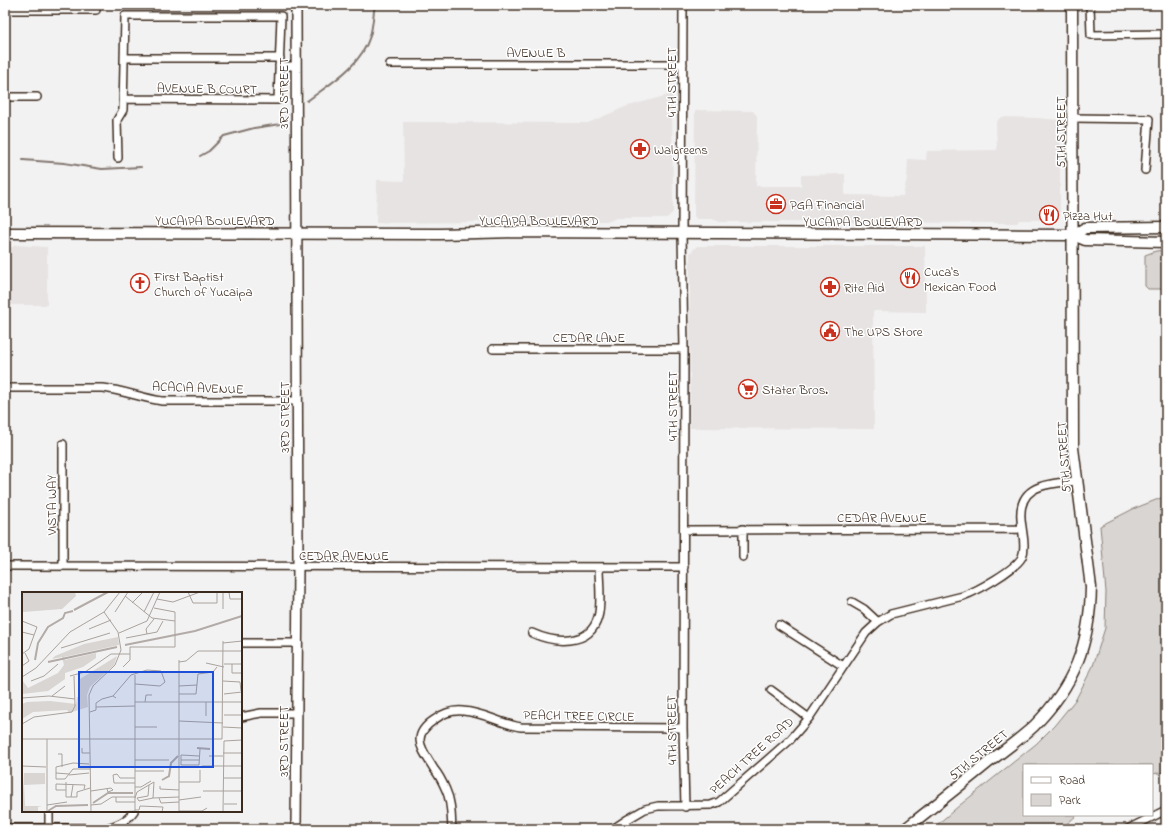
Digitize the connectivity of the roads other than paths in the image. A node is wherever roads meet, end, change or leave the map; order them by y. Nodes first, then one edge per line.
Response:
1 (296, 5) edge
2 (683, 5) edge
3 (1072, 5) edge
4 (1090, 5) edge
5 (5, 10) edge
6 (96, 10) dead end
7 (1166, 34) edge
8 (124, 58) junction
9 (280, 58) junction
10 (390, 64) dead end
11 (683, 64) junction
12 (279, 66) junction
13 (296, 66) junction
14 (5, 97) edge
15 (37, 97) dead end
16 (124, 99) junction
17 (1072, 118) junction
18 (118, 158) dead end
19 (1145, 170) dead end
20 (1166, 227) edge
21 (296, 233) junction
22 (682, 233) junction
23 (5, 234) edge
24 (1073, 235) junction
25 (1166, 242) edge
26 (494, 349) dead end
27 (684, 349) junction
28 (5, 388) edge
29 (296, 401) junction
30 (63, 444) dead end
31 (1077, 481) junction
32 (743, 529) junction
33 (1022, 529) junction
34 (684, 530) junction
35 (743, 557) dead end
36 (5, 566) edge
37 (63, 566) junction
38 (298, 566) junction
39 (684, 567) junction
40 (599, 568) junction
41 (852, 602) dead end
42 (878, 622) junction
43 (779, 625) dead end
44 (532, 633) dead end
45 (242, 643) edge
46 (296, 643) junction
47 (843, 666) junction
48 (771, 690) dead end
49 (296, 713) junction
50 (242, 717) edge
51 (810, 718) junction
52 (683, 728) junction
53 (685, 807) junction
54 (1166, 810) edge
55 (49, 812) edge
56 (133, 812) edge
57 (5, 828) edge
58 (49, 828) junction
59 (296, 829) edge
60 (452, 829) edge
61 (613, 829) edge
62 (905, 829) edge
63 (1128, 829) edge

1 - 13 street, 3RD STREET
2 - 11 street, 4TH STREET
3 - 17 main road, 5TH STREET
4 - 7 street
5 - 6 street
8 - 9 street
8 - 9 street, AVENUE B COURT
8 - 16 street, AVENUE B COURT
9 - 12 street, AVENUE B COURT
10 - 11 street, AVENUE B
11 - 22 street, 4TH STREET
12 - 13 street
12 - 16 street, AVENUE B COURT
13 - 21 street, 3RD STREET
14 - 15 street
16 - 18 street, AVENUE B COURT
17 - 19 street
17 - 24 main road, 5TH STREET
20 - 24 main road, YUCAIPA BOULEVARD
21 - 22 main road, YUCAIPA BOULEVARD
21 - 23 main road, YUCAIPA BOULEVARD
21 - 29 street, 3RD STREET
22 - 24 main road, YUCAIPA BOULEVARD
22 - 27 street, 4TH STREET
24 - 25 main road, YUCAIPA BOULEVARD
24 - 31 main road, 5TH STREET
26 - 27 street, CEDAR LANE
27 - 34 street, 4TH STREET
28 - 29 street, ACACIA AVENUE
29 - 38 street, 3RD STREET
30 - 37 street, VISTA WAY
31 - 33 street, PEACH TREE ROAD
31 - 62 main road, 5TH STREET
32 - 33 street, CEDAR AVENUE
32 - 34 street, CEDAR AVENUE
32 - 35 street
33 - 42 street, PEACH TREE ROAD
34 - 39 street, 4TH STREET
36 - 37 street, CEDAR AVENUE
37 - 38 street, CEDAR AVENUE
38 - 40 street, CEDAR AVENUE
38 - 46 street, 3RD STREET
39 - 40 street, CEDAR AVENUE
39 - 52 street, 4TH STREET
40 - 44 street
41 - 42 street
42 - 47 street, PEACH TREE ROAD
43 - 47 street
45 - 46 street
46 - 49 street, 3RD STREET
47 - 51 street, PEACH TREE ROAD
48 - 51 street
49 - 50 street
49 - 59 street, 3RD STREET
51 - 53 street, PEACH TREE ROAD
52 - 53 street, 4TH STREET
52 - 60 street, PEACH TREE CIRCLE
53 - 61 street
54 - 63 street
55 - 58 street
56 - 58 street
57 - 58 street

